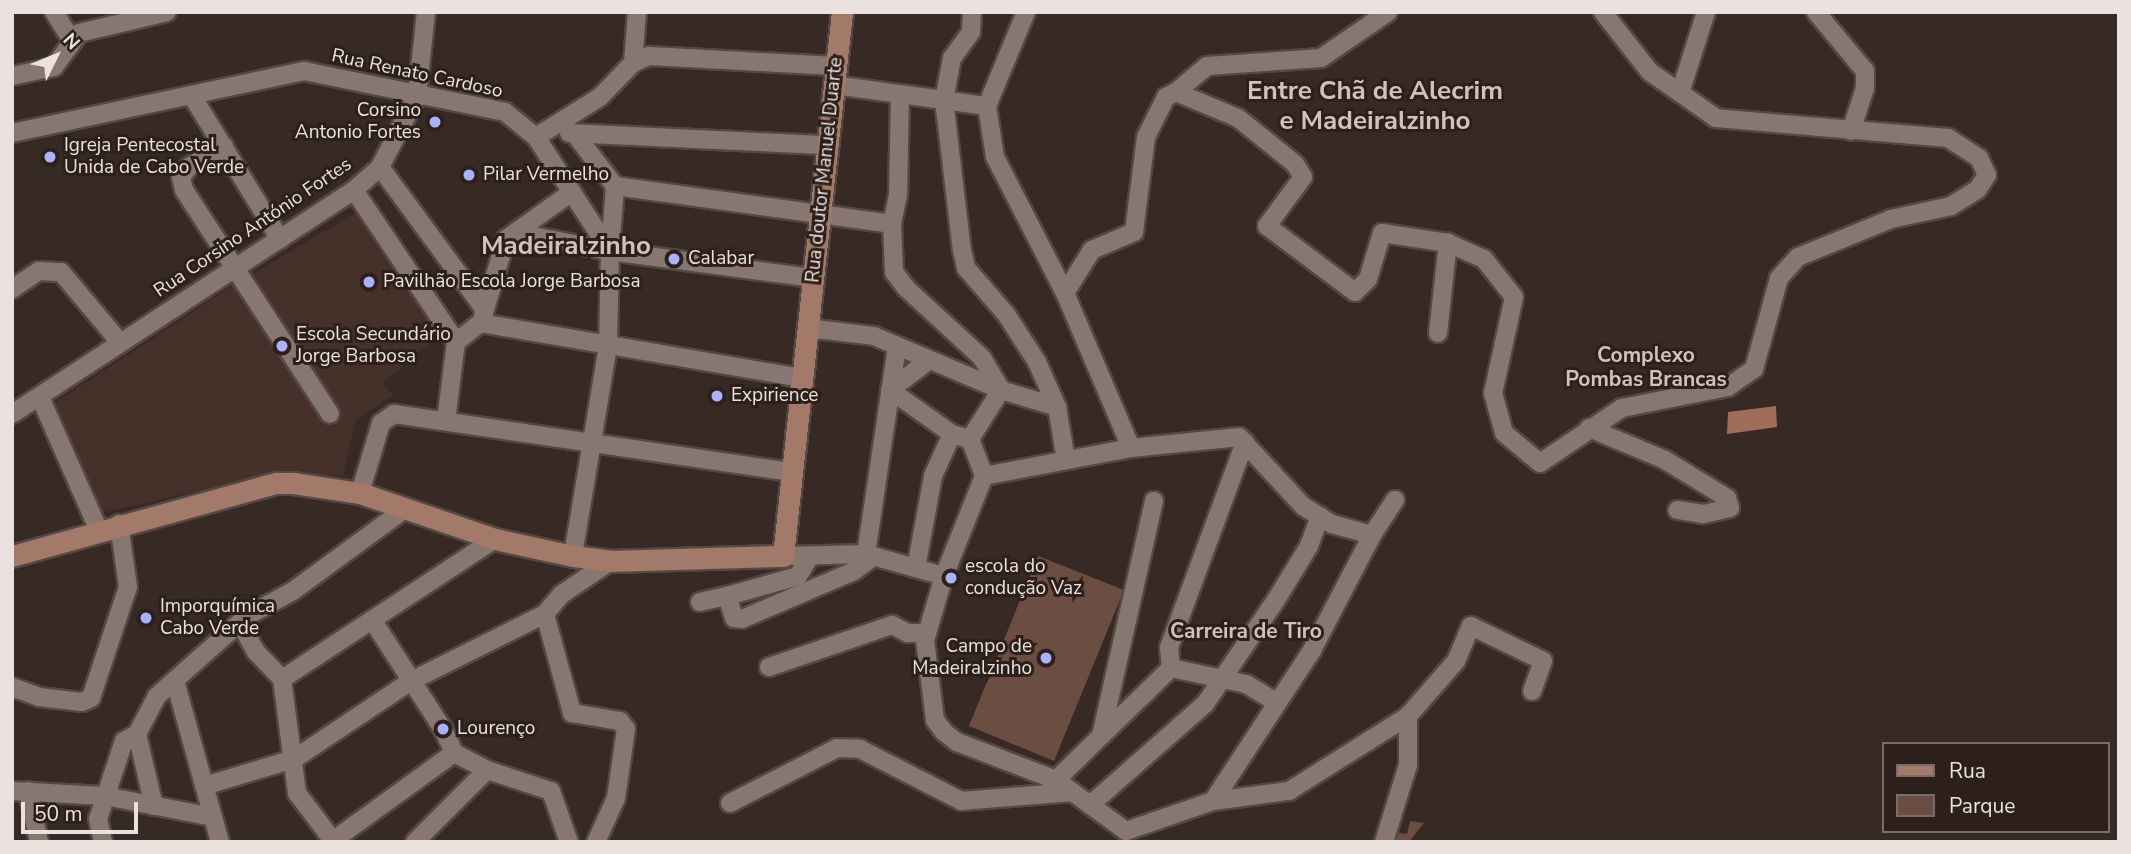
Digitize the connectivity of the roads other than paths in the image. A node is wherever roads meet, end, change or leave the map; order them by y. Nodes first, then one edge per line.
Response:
1 (54, 12) edge
2 (167, 12) edge
3 (426, 12) edge
4 (637, 12) edge
5 (842, 12) edge
6 (972, 12) edge
7 (1026, 12) edge
8 (1388, 12) edge
9 (1603, 12) edge
10 (1706, 12) edge
11 (1816, 12) edge
12 (71, 39) junction
13 (633, 63) junction
14 (835, 75) junction
15 (12, 76) edge
16 (1175, 92) junction
17 (1680, 93) junction
18 (901, 94) junction
19 (192, 96) junction
20 (417, 96) junction
21 (944, 100) junction
22 (988, 106) junction
23 (1851, 131) junction
24 (12, 133) edge
25 (540, 134) junction
26 (574, 134) junction
27 (828, 145) junction
28 (224, 146) junction
29 (380, 167) junction
30 (615, 186) junction
31 (354, 190) junction
32 (572, 192) junction
33 (820, 214) junction
34 (892, 224) junction
35 (518, 233) junction
36 (280, 239) junction
37 (1448, 243) junction
38 (610, 251) junction
39 (234, 269) junction
40 (813, 278) junction
41 (12, 289) edge
42 (1065, 293) junction
43 (483, 316) junction
44 (807, 328) junction
45 (1438, 333) dead end
46 (119, 341) junction
47 (456, 342) junction
48 (608, 346) junction
49 (897, 346) junction
50 (929, 360) junction
51 (802, 378) junction
52 (890, 390) junction
53 (1001, 390) junction
54 (40, 397) junction
55 (1057, 407) junction
56 (12, 414) edge
57 (330, 414) dead end
58 (446, 421) junction
59 (1589, 428) junction
60 (952, 435) junction
61 (970, 439) junction
62 (1245, 442) junction
63 (592, 445) junction
64 (1131, 448) junction
65 (1066, 460) junction
66 (792, 472) junction
67 (984, 476) junction
68 (360, 493) junction
69 (1395, 500) dead end
70 (1154, 501) dead end
71 (405, 509) junction
72 (1677, 510) dead end
73 (1320, 516) junction
74 (109, 528) junction
75 (1372, 535) junction
76 (495, 539) junction
77 (870, 555) junction
78 (12, 556) edge
79 (573, 556) junction
80 (783, 556) junction
81 (809, 558) junction
82 (611, 561) junction
83 (916, 568) junction
84 (944, 576) junction
85 (727, 596) junction
86 (701, 602) dead end
87 (545, 614) junction
88 (373, 621) junction
89 (240, 623) junction
90 (927, 633) junction
91 (769, 667) dead end
92 (1171, 668) junction
93 (1224, 678) junction
94 (282, 679) junction
95 (175, 681) junction
96 (411, 681) junction
97 (12, 687) edge
98 (1532, 691) dead end
99 (1276, 702) junction
100 (1408, 716) junction
101 (137, 734) junction
102 (1101, 736) junction
103 (454, 753) junction
104 (294, 759) junction
105 (486, 770) junction
106 (1056, 780) junction
107 (204, 786) junction
108 (20, 791) edge
109 (1073, 792) junction
110 (105, 796) junction
111 (1213, 801) junction
112 (730, 803) dead end
113 (1090, 805) junction
114 (154, 806) junction
115 (213, 817) junction
116 (332, 841) edge
117 (39, 842) edge
118 (103, 842) edge
119 (220, 842) edge
120 (415, 842) edge
121 (569, 842) edge
122 (596, 842) edge
123 (1384, 842) edge

1 - 12 street
2 - 12 street
3 - 20 street, Rua Corsino António Fortes
4 - 13 street
5 - 14 street, Rua doutor Manuel Duarte
6 - 21 street
7 - 22 street
8 - 16 street
9 - 17 street
10 - 17 street
11 - 23 street
12 - 15 street
13 - 14 street
13 - 25 street
14 - 18 street
14 - 27 street, Rua doutor Manuel Duarte
16 - 37 street
16 - 42 street
17 - 23 street
18 - 21 street
18 - 34 street
19 - 20 street, Rua Renato Cardoso
19 - 24 street, Rua Renato Cardoso
19 - 28 street
20 - 25 street, Rua Renato Cardoso
20 - 29 street, Rua Corsino António Fortes
21 - 22 street
21 - 55 street
22 - 42 street
23 - 59 street
25 - 26 street
25 - 32 street, Rua Renato Cardoso
26 - 27 street
26 - 30 street
27 - 33 street, Rua doutor Manuel Duarte
28 - 36 street
28 - 39 street
29 - 31 street, Rua Corsino António Fortes
29 - 43 street
30 - 33 street
30 - 38 street
31 - 36 street, Rua Corsino António Fortes
31 - 47 street
32 - 35 street
32 - 38 street, Rua Renato Cardoso
33 - 34 street
33 - 40 street, Rua doutor Manuel Duarte
34 - 53 street
35 - 38 street
35 - 43 street
36 - 39 street, Rua Corsino António Fortes
37 - 45 street
37 - 59 street
38 - 40 street
38 - 48 street
39 - 46 street, Rua Corsino António Fortes
39 - 57 street
40 - 44 street, Rua doutor Manuel Duarte
41 - 46 street
42 - 64 street
43 - 47 street
43 - 48 street
44 - 49 street
44 - 51 street, Rua doutor Manuel Duarte
46 - 54 street, Rua Corsino António Fortes
47 - 58 street
48 - 51 street
48 - 63 street
49 - 50 street
49 - 52 street
50 - 52 street
50 - 53 street
51 - 66 street, Rua doutor Manuel Duarte
52 - 60 street
52 - 77 street
53 - 55 street
53 - 61 street
54 - 56 street, Rua Corsino António Fortes
54 - 74 street
55 - 65 street
58 - 63 street
58 - 68 street
59 - 72 street
60 - 61 street
60 - 83 street
61 - 67 street
62 - 64 street
62 - 73 street
62 - 92 street
63 - 66 street
63 - 79 street
64 - 65 street
65 - 67 street
66 - 80 street, Rua doutor Manuel Duarte
67 - 84 street
68 - 71 street
68 - 74 street
69 - 75 street
70 - 102 street
71 - 76 street
71 - 89 street
73 - 75 street
73 - 93 street
74 - 78 street
74 - 97 street
75 - 99 street
76 - 79 street
76 - 88 street
77 - 81 street
77 - 83 street
77 - 85 street
79 - 82 street
80 - 81 street
80 - 82 street
81 - 85 street
82 - 87 street
83 - 84 street
84 - 90 street
85 - 86 street
87 - 96 street
87 - 122 street
88 - 94 street
88 - 96 street
89 - 94 street
89 - 95 street
90 - 91 street
90 - 106 street
92 - 93 street
92 - 102 street
93 - 99 street
93 - 113 street
94 - 104 street
95 - 101 street
95 - 107 street
96 - 103 street
96 - 104 street
98 - 100 street
99 - 111 street
100 - 111 street
100 - 123 street
101 - 110 street
101 - 114 street
102 - 106 street
103 - 105 street
103 - 116 street
104 - 107 street
104 - 116 street
105 - 120 street
105 - 121 street
106 - 109 street
107 - 115 street
108 - 110 street
108 - 117 street
109 - 112 street
109 - 113 street
110 - 114 street
110 - 118 street
111 - 113 street
114 - 115 street
115 - 119 street

